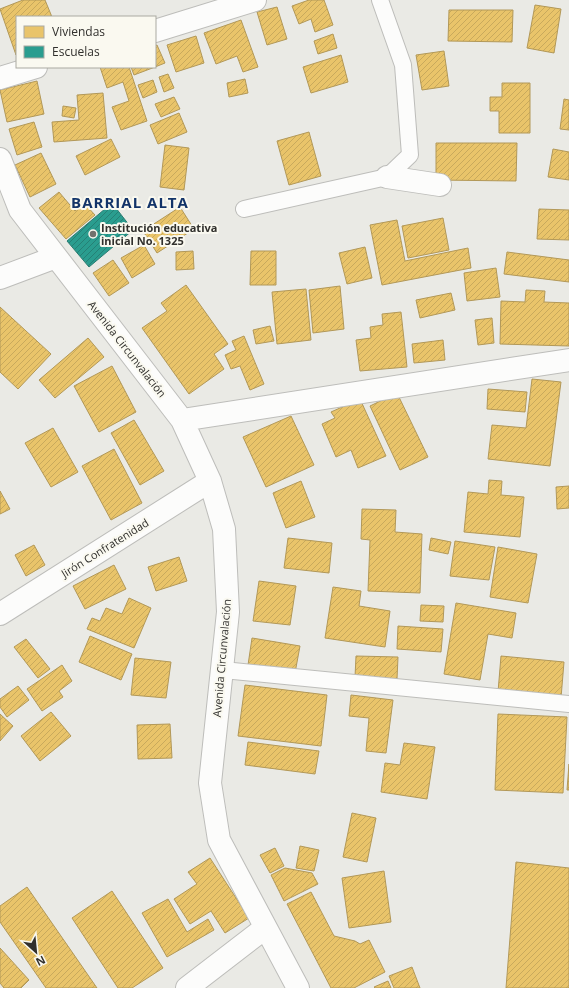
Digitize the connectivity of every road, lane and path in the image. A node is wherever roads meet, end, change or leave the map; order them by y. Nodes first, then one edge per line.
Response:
1 (380, 0) edge
2 (242, 2) edge
3 (156, 31) edge
4 (33, 68) edge
5 (0, 78) edge
6 (0, 159) edge
7 (387, 177) junction
8 (440, 184) dead end
9 (244, 209) dead end
10 (56, 257) junction
11 (0, 278) edge
12 (569, 360) edge
13 (182, 420) junction
14 (210, 481) junction
15 (0, 614) edge
16 (223, 670) junction
17 (569, 704) edge
18 (265, 928) junction
19 (186, 988) edge
20 (298, 988) edge

1 - 7 lane
2 - 3 street
4 - 5 street
6 - 10 street, Avenida Circunvalación
7 - 8 street
7 - 9 lane
10 - 11 street
10 - 13 street, Avenida Circunvalación
12 - 13 street
13 - 14 street, Avenida Circunvalación
14 - 15 street, Jirón Confratenidad
14 - 16 street, Avenida Circunvalación
16 - 17 lane
16 - 18 street, Avenida Circunvalación
18 - 19 street
18 - 20 street, Avenida Circunvalación

